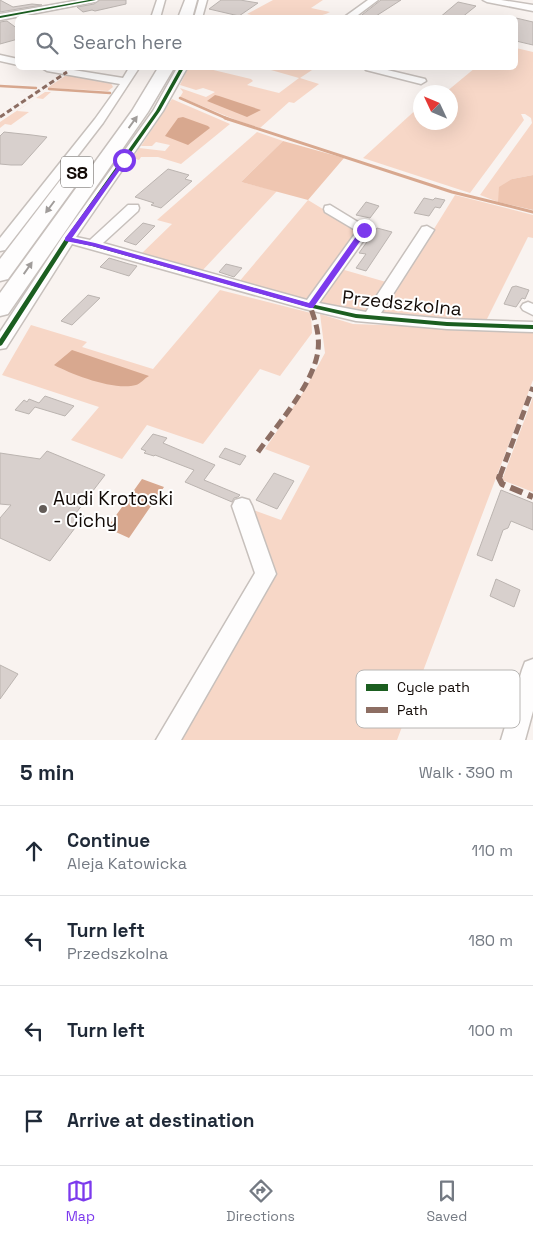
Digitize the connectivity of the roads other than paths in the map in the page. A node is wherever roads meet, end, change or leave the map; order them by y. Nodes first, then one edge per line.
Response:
1 (94, 0) edge
2 (161, 0) edge
3 (190, 0) edge
4 (203, 0) edge
5 (374, 0) edge
6 (487, 0) edge
7 (521, 3) edge
8 (533, 8) edge
9 (156, 15) edge
10 (186, 15) edge
11 (199, 15) edge
12 (352, 15) edge
13 (0, 17) edge
14 (0, 58) edge
15 (15, 61) edge
16 (58, 70) edge
17 (133, 70) edge
18 (149, 70) edge
19 (165, 70) edge
20 (181, 70) edge
21 (377, 70) edge
22 (421, 81) dead end
23 (126, 82) junction
24 (133, 208) dead end
25 (330, 209) dead end
26 (427, 230) dead end
27 (68, 240) junction
28 (93, 245) junction
29 (0, 248) edge
30 (0, 274) edge
31 (310, 306) junction
32 (0, 308) edge
33 (370, 318) junction
34 (533, 327) edge
35 (0, 344) edge
36 (242, 506) dead end
37 (533, 670) edge
38 (520, 716) edge
39 (168, 740) edge

1 - 13 street
2 - 9 street
3 - 10 highway
4 - 11 street
5 - 12 street
6 - 7 street
7 - 8 street
14 - 15 street
16 - 23 street
17 - 23 street
18 -> 30 highway, S8
32 -> 19 highway, S8
20 - 27 street
21 - 22 street
23 - 29 street
24 - 28 street
25 - 31 street
26 - 33 lane
27 - 28 street, Przedszkolna
27 - 35 street
28 - 31 street, Przedszkolna
31 - 33 street, Przedszkolna
33 - 34 street, Przedszkolna
36 - 39 street
37 - 38 street

